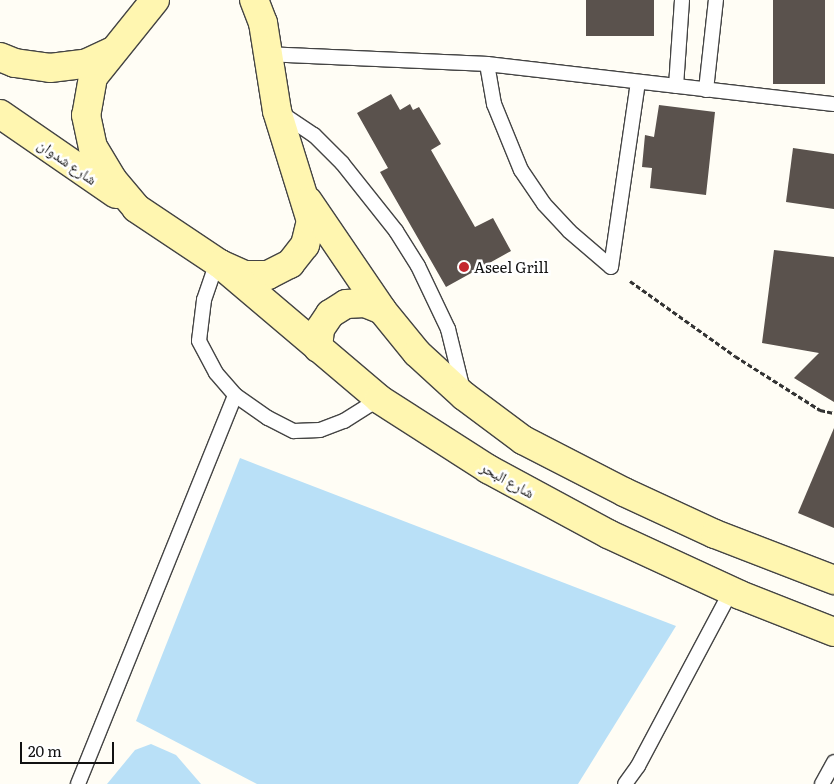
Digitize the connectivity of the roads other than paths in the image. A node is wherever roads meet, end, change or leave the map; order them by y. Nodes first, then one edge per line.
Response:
1 (155, 0) edge
2 (682, 0) edge
3 (716, 0) edge
4 (262, 8) edge
5 (111, 52) junction
6 (266, 54) junction
7 (0, 57) edge
8 (487, 64) junction
9 (638, 82) junction
10 (676, 86) junction
11 (706, 90) junction
12 (834, 104) edge
13 (277, 110) junction
14 (0, 114) edge
15 (305, 195) junction
16 (136, 208) junction
17 (218, 263) junction
18 (382, 310) junction
19 (318, 348) junction
20 (235, 395) junction
21 (464, 396) junction
22 (378, 400) junction
23 (834, 580) edge
24 (731, 591) junction
25 (834, 632) edge
26 (834, 762) edge
27 (824, 783) edge
28 (78, 784) edge
29 (625, 784) edge

1 - 5 main road
2 - 10 lane
3 - 11 lane
4 - 6 main road
5 - 7 main road
5 - 16 main road
6 - 8 lane
6 - 13 main road
8 - 9 lane
8 - 9 lane
9 - 10 lane
10 - 11 lane
11 - 12 lane
13 - 15 main road
13 - 21 lane
14 - 16 main road, شارع شدوان
15 - 17 main road
15 - 18 main road
16 - 17 main road, شارع شدوان
17 - 19 main road, شارع البحر
17 - 20 lane
18 - 19 main road
18 - 21 main road
19 - 22 main road, شارع البحر
20 - 22 lane
20 - 28 lane
21 - 23 main road
22 - 24 main road, شارع البحر
24 - 25 main road, شارع البحر
24 - 29 lane
26 - 27 lane

